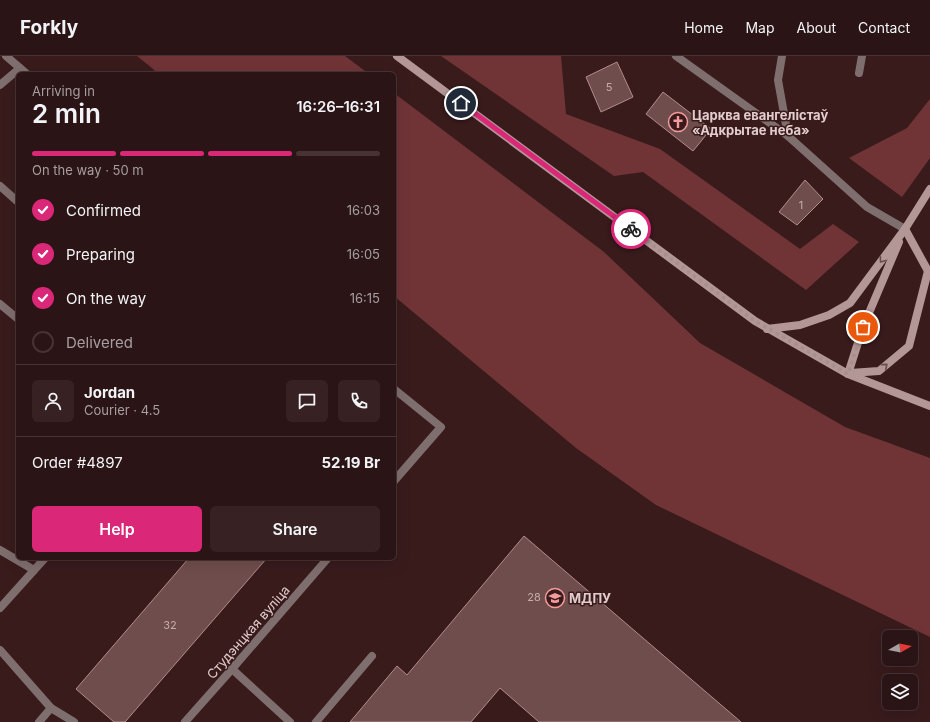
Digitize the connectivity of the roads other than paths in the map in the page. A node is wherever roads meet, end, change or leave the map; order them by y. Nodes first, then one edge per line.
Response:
1 (6, 56) edge
2 (397, 56) edge
3 (676, 56) edge
4 (782, 56) edge
5 (862, 56) edge
6 (20, 68) junction
7 (25, 72) edge
8 (859, 73) dead end
9 (0, 85) edge
10 (788, 136) junction
11 (0, 186) edge
12 (930, 189) edge
13 (16, 200) edge
14 (904, 228) junction
15 (929, 275) edge
16 (0, 304) edge
17 (16, 317) edge
18 (767, 329) junction
19 (848, 374) junction
20 (396, 391) edge
21 (930, 406) edge
22 (396, 479) edge
23 (0, 550) edge
24 (16, 559) edge
25 (17, 560) edge
26 (43, 560) edge
27 (326, 560) edge
28 (34, 570) junction
29 (0, 608) edge
30 (0, 650) edge
31 (372, 656) dead end
32 (232, 670) junction
33 (51, 708) junction
34 (38, 722) edge
35 (74, 722) edge
36 (185, 722) edge
37 (290, 722) edge
38 (316, 722) edge

1 - 6 street
2 - 18 main road
3 - 10 street
4 - 10 street
5 - 8 street
6 - 7 street
6 - 9 street
10 - 14 street
11 - 13 street
12 - 14 main road
14 - 15 main road
14 -> 18 main road
14 - 19 main road
19 -> 15 main road
16 - 17 street
18 - 19 main road
19 - 21 main road
20 - 22 street
23 - 24 street
25 - 28 street
26 - 28 street
27 - 32 street, Студэнцкая вуліца
28 - 29 street
30 - 33 street
31 - 38 street
32 - 36 street, Студэнцкая вуліца
32 - 37 street
33 - 34 street
33 - 35 street

